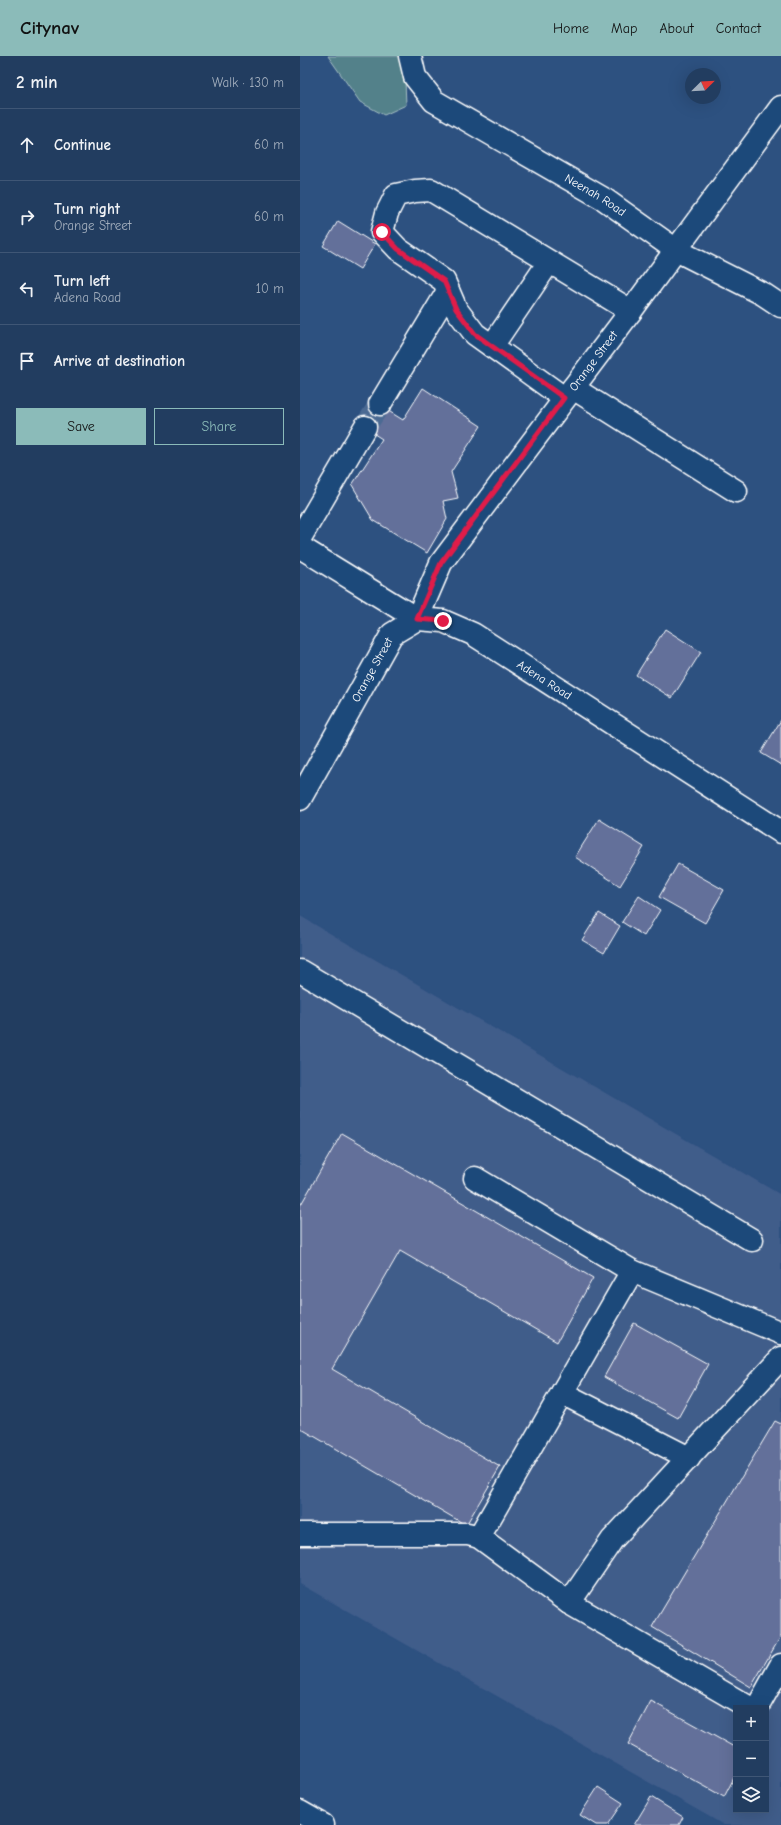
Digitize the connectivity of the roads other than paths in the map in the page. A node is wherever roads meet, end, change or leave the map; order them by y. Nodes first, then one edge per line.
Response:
1 (410, 56) edge
2 (781, 107) edge
3 (676, 250) junction
4 (550, 262) junction
5 (448, 291) junction
6 (781, 306) edge
7 (631, 311) junction
8 (492, 346) junction
9 (568, 393) junction
10 (380, 404) tunnel mouth
11 (365, 427) tunnel mouth
12 (736, 491) dead end
13 (300, 538) edge
14 (300, 546) edge
15 (417, 619) junction
16 (300, 799) edge
17 (781, 832) edge
18 (300, 971) edge
19 (475, 1178) dead end
20 (752, 1240) dead end
21 (632, 1271) junction
22 (781, 1333) edge
23 (781, 1358) edge
24 (562, 1393) junction
25 (689, 1458) junction
26 (300, 1534) edge
27 (479, 1538) junction
28 (569, 1603) junction
29 (781, 1665) edge
30 (768, 1700) edge
31 (745, 1705) edge
32 (300, 1812) edge
33 (323, 1825) edge

1 - 3 street, Neenah Road
2 - 3 street, Orange Street
3 - 6 street, Neenah Road
3 - 7 street, Orange Street
4 - 5 street
4 - 7 street
4 - 8 street
5 - 8 street
5 - 10 street
7 - 9 street, Orange Street
8 - 9 street
9 - 12 street
9 - 15 street, Orange Street
11 - 13 street
14 - 15 street, Adena Road
15 - 16 street, Orange Street
15 - 17 street, Adena Road
18 - 20 street
19 - 21 street
21 - 22 street
21 - 24 street
23 - 25 street
24 - 25 street
24 - 27 street
25 - 28 street
26 - 27 street
27 - 28 street
28 - 31 street
29 - 30 street
32 - 33 street

